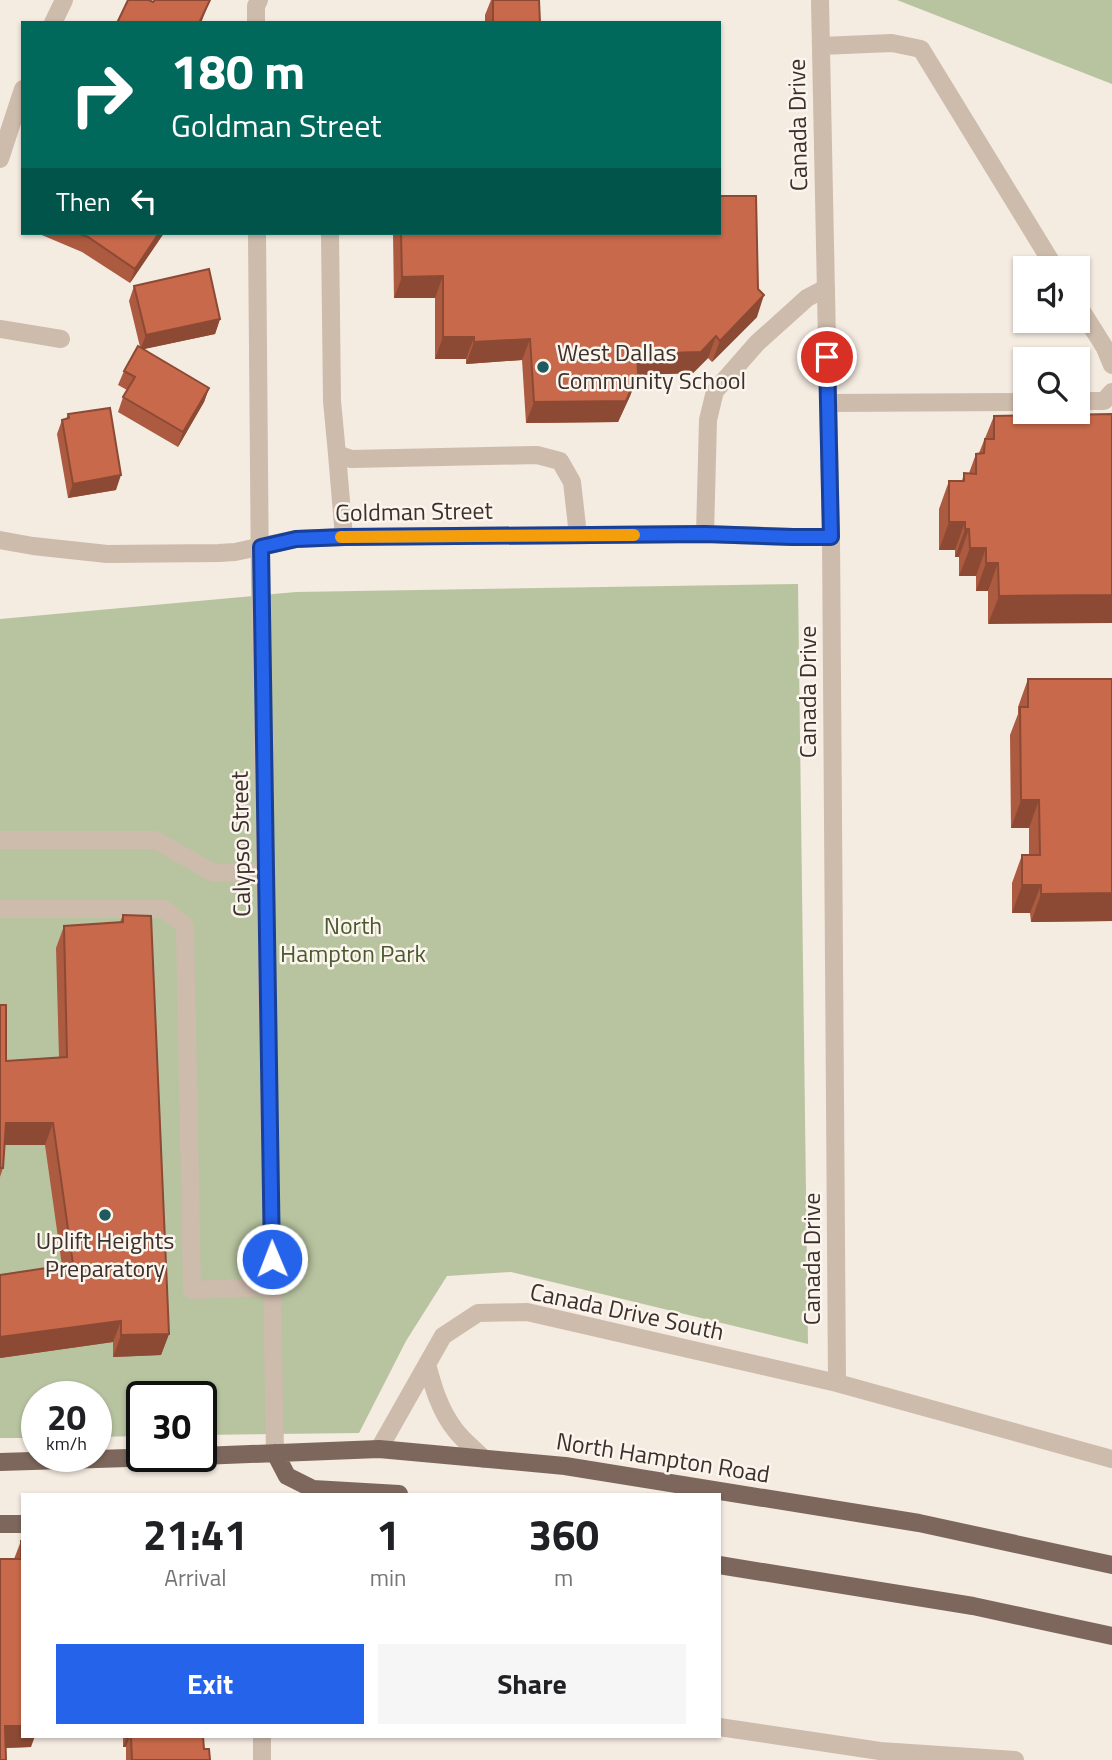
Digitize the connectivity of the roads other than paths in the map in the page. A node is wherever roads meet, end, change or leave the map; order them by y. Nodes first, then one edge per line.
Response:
1 (64, 0) edge
2 (259, 0) edge
3 (820, 0) edge
4 (54, 21) edge
5 (256, 21) edge
6 (821, 46) junction
7 (21, 95) edge
8 (0, 159) edge
9 (257, 235) edge
10 (330, 235) edge
11 (1048, 256) edge
12 (826, 288) junction
13 (1090, 324) edge
14 (0, 329) edge
15 (61, 339) dead end
16 (1112, 365) edge
17 (1112, 392) edge
18 (1090, 401) edge
19 (1013, 402) edge
20 (828, 403) junction
21 (338, 454) junction
22 (705, 534) junction
23 (578, 536) junction
24 (344, 537) junction
25 (831, 537) junction
26 (0, 540) edge
27 (261, 547) junction
28 (0, 841) edge
29 (266, 872) junction
30 (0, 909) edge
31 (272, 1287) junction
32 (427, 1364) junction
33 (837, 1383) junction
34 (379, 1449) junction
35 (275, 1453) junction
36 (217, 1455) edge
37 (126, 1458) edge
38 (484, 1459) junction
39 (1112, 1460) edge
40 (0, 1462) edge
41 (382, 1493) edge
42 (0, 1524) edge
43 (21, 1524) edge
44 (721, 1565) edge
45 (1112, 1565) edge
46 (1112, 1636) edge
47 (721, 1727) edge
48 (262, 1738) edge
49 (880, 1756) edge
50 (262, 1760) edge
51 (1015, 1760) edge

1 - 4 street
2 - 5 street
3 - 6 street, Canada Drive
6 - 11 street
6 - 12 street, Canada Drive
7 - 8 street
9 - 27 street, Calypso Street
10 - 21 street
12 - 20 street, Canada Drive
12 - 22 street
13 - 16 street
14 - 15 street
17 - 18 street
19 - 20 street
20 - 25 street, Canada Drive
21 - 23 street
21 - 24 street
22 - 23 street, Goldman Street
22 - 25 street, Goldman Street
23 - 24 street, Goldman Street
24 - 27 street, Goldman Street
25 - 33 street, Canada Drive
26 - 27 street, Goldman Street
27 - 29 street, Calypso Street
28 - 29 street
29 - 31 street, Calypso Street
30 - 31 street
31 - 35 street, Calypso Street
32 - 33 street, Canada Drive South
32 - 34 street, Canada Drive South
32 - 38 street
33 - 39 street, Canada Drive South
34 - 35 main road, North Hampton Road
34 - 38 main road, North Hampton Road
35 - 36 main road, North Hampton Road
35 - 41 main road
37 - 40 main road
38 - 45 main road, North Hampton Road
42 - 43 main road
44 - 46 main road
47 - 49 street
48 - 50 street
49 - 51 street

